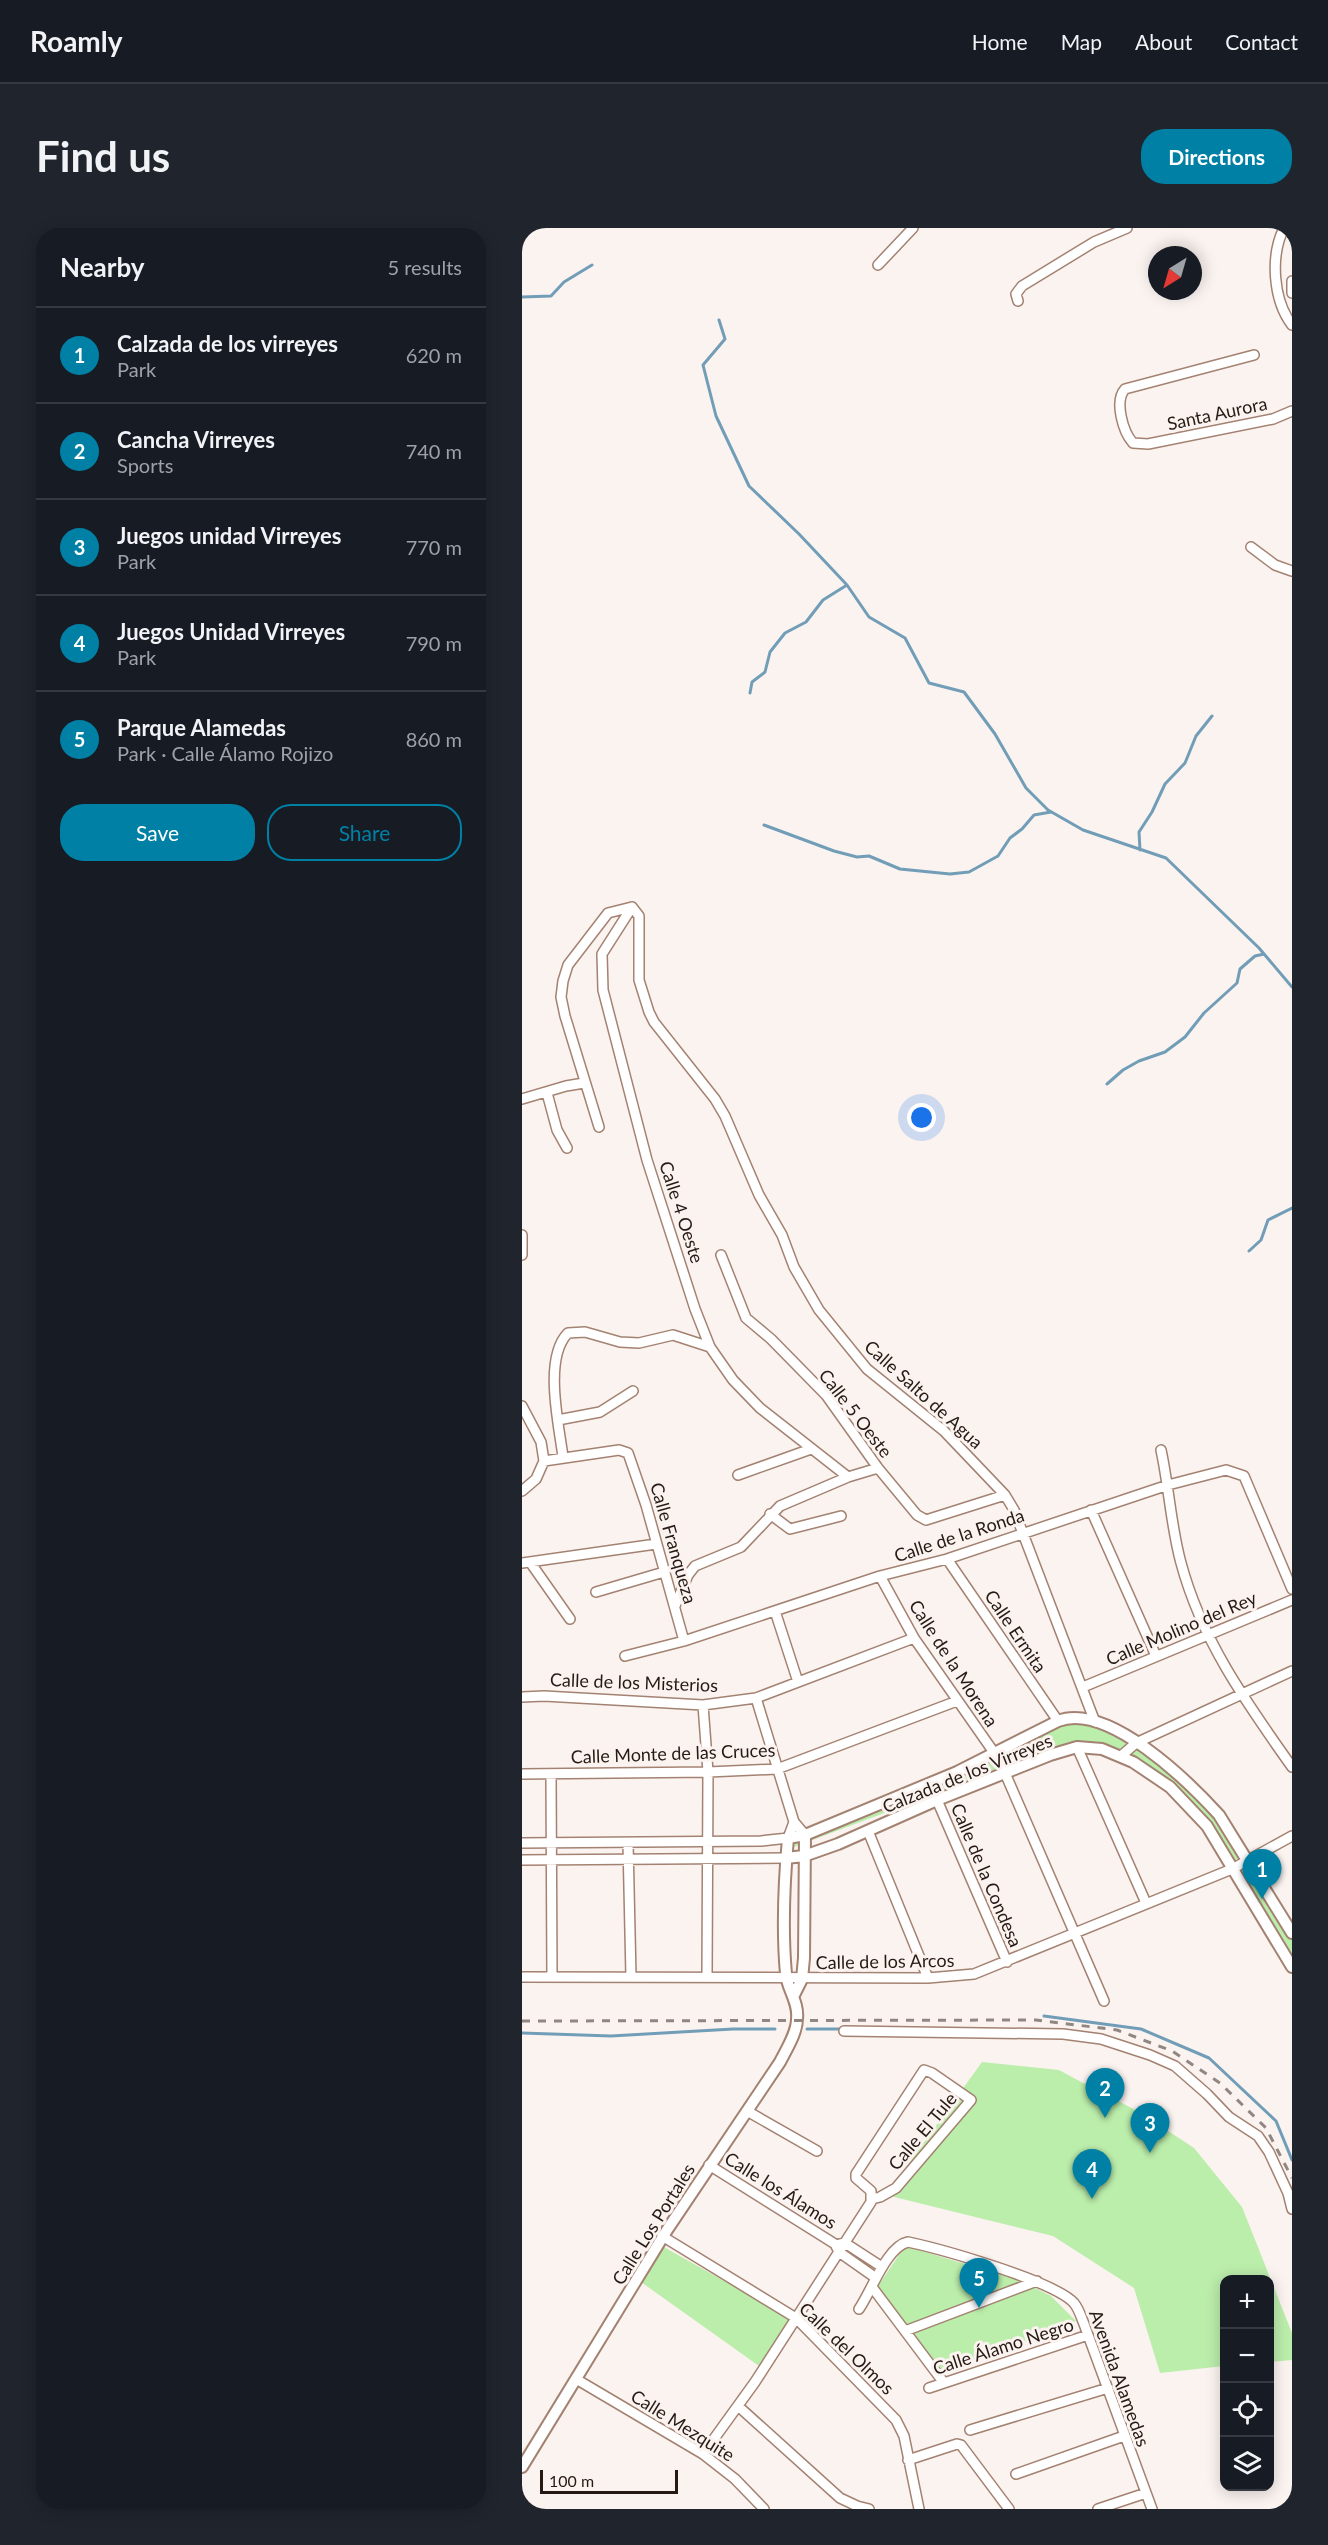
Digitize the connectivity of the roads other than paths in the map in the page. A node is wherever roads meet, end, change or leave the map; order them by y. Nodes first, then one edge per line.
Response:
1 (913, 228) edge
2 (1126, 228) edge
3 (1284, 228) edge
4 (878, 265) dead end
5 (1292, 281) edge
6 (1292, 293) edge
7 (1018, 301) dead end
8 (1292, 325) edge
9 (1254, 355) dead end
10 (1292, 411) edge
11 (1251, 547) dead end
12 (1292, 571) edge
13 (632, 908) junction
14 (584, 1083) junction
15 (547, 1093) junction
16 (522, 1099) edge
17 (598, 1126) dead end
18 (567, 1148) dead end
19 (522, 1235) edge
20 (522, 1255) edge
21 (721, 1255) dead end
22 (711, 1347) junction
23 (633, 1391) dead end
24 (522, 1406) edge
25 (558, 1420) junction
26 (525, 1421) edge
27 (811, 1449) junction
28 (1161, 1450) dead end
29 (562, 1457) junction
30 (544, 1461) junction
31 (878, 1468) junction
32 (738, 1475) dead end
33 (848, 1478) junction
34 (1168, 1485) junction
35 (522, 1491) edge
36 (1005, 1495) junction
37 (1091, 1510) junction
38 (770, 1514) junction
39 (841, 1516) dead end
40 (1023, 1532) junction
41 (656, 1544) junction
42 (947, 1559) junction
43 (526, 1562) edge
44 (664, 1572) junction
45 (880, 1576) junction
46 (1292, 1588) edge
47 (596, 1592) dead end
48 (1292, 1599) edge
49 (675, 1606) junction
50 (775, 1611) junction
51 (570, 1619) dead end
52 (1206, 1634) junction
53 (914, 1638) junction
54 (684, 1641) junction
55 (625, 1656) dead end
56 (1156, 1656) junction
57 (1292, 1671) edge
58 (798, 1682) junction
59 (1083, 1687) junction
60 (1242, 1695) junction
61 (522, 1698) edge
62 (756, 1698) junction
63 (957, 1701) junction
64 (703, 1705) junction
65 (1058, 1721) junction
66 (1095, 1722) junction
67 (1136, 1743) junction
68 (1077, 1748) junction
69 (995, 1754) junction
70 (1121, 1756) junction
71 (1292, 1767) edge
72 (777, 1768) junction
73 (708, 1772) junction
74 (1005, 1773) junction
75 (522, 1774) edge
76 (551, 1774) junction
77 (937, 1800) junction
78 (794, 1822) junction
79 (868, 1831) junction
80 (805, 1835) junction
81 (1292, 1836) edge
82 (788, 1839) junction
83 (708, 1841) junction
84 (522, 1843) edge
85 (552, 1843) junction
86 (628, 1843) junction
87 (804, 1856) junction
88 (786, 1858) junction
89 (628, 1859) junction
90 (708, 1859) junction
91 (522, 1860) edge
92 (553, 1860) junction
93 (1246, 1861) junction
94 (1232, 1869) junction
95 (1146, 1903) junction
96 (1074, 1933) junction
97 (1292, 1933) edge
98 (1007, 1962) junction
99 (1292, 1967) edge
100 (522, 1977) edge
101 (552, 1977) junction
102 (631, 1977) junction
103 (708, 1977) junction
104 (786, 1978) junction
105 (928, 1978) junction
106 (802, 1979) junction
107 (794, 1995) junction
108 (1104, 2001) dead end
109 (844, 2031) dead end
110 (747, 2111) junction
111 (817, 2151) dead end
112 (709, 2165) junction
113 (872, 2199) junction
114 (1292, 2209) edge
115 (662, 2236) junction
116 (839, 2246) junction
117 (882, 2267) junction
118 (1037, 2281) junction
119 (874, 2282) junction
120 (860, 2309) dead end
121 (796, 2318) junction
122 (905, 2331) junction
123 (1088, 2335) junction
124 (576, 2379) junction
125 (944, 2383) junction
126 (929, 2388) dead end
127 (1108, 2388) junction
128 (738, 2406) junction
129 (970, 2430) dead end
130 (1124, 2436) junction
131 (703, 2454) junction
132 (909, 2460) junction
133 (522, 2468) edge
134 (1016, 2474) dead end
135 (1146, 2493) junction
136 (764, 2509) edge
137 (869, 2509) edge
138 (919, 2509) edge
139 (1009, 2509) edge
140 (1098, 2509) edge
141 (1152, 2509) edge

1 - 4 street
2 - 7 street
3 - 8 street
5 - 6 street
9 - 10 street, Santa Aurora
11 - 12 street
13 - 14 street
13 - 22 street, Calle 4 Oeste
13 - 36 street, Calle Salto de Agua
14 - 15 street
14 - 17 street
15 - 16 street
15 - 18 street
19 - 20 street
21 - 31 street, Calle 5 Oeste
22 - 25 street
22 - 27 street, Calle 4 Oeste
23 - 25 street
24 - 26 street
25 - 29 street
26 - 30 street
27 - 32 street
27 - 33 street, Calle 4 Oeste
28 - 34 street
29 - 30 street
29 - 41 street, Calle Franqueza
30 - 35 street
31 - 33 street
31 - 36 street, Calle 5 Oeste
33 - 38 street
34 - 37 street, Calle de la Ronda
34 - 46 street, Calle de la Ronda
34 - 52 street
36 - 40 street, Calle Salto de Agua
37 - 40 street, Calle de la Ronda
37 - 56 street
38 - 39 street
38 - 49 street
40 - 42 street, Calle de la Ronda
40 - 59 street, Calle Salto de Agua
41 - 43 street
41 - 44 street, Calle Franqueza
42 - 45 street, Calle de la Ronda
42 - 65 street, Calle Ermita
43 - 51 street
44 - 47 street
44 - 49 street, Calle Franqueza
45 - 50 street, Calle de la Ronda
45 - 53 street, Calle de la Morena
48 - 52 street, Calle Molino del Rey
49 - 54 street, Calle Franqueza
50 - 54 street, Calle de la Ronda
50 - 58 street
52 - 56 street, Calle Molino del Rey
52 - 60 street
53 - 58 street, Calle de los Misterios
53 - 63 street, Calle de la Morena
54 - 55 street, Calle de la Ronda
56 - 59 street, Calle Molino del Rey
57 - 60 street
58 - 62 street, Calle de los Misterios
59 - 66 street, Calle Salto de Agua
60 - 67 street
60 - 71 street
61 - 64 street, Calle de los Misterios
62 - 64 street, Calle de los Misterios
62 - 72 street
63 - 69 street, Calle de la Morena
63 - 72 street, Calle Monte de las Cruces
64 - 73 street
65 - 66 street, Calzada de los Virreyes
65 - 69 street, Calzada de los Virreyes
66 - 67 street, Calzada de los Virreyes
67 - 70 street
67 - 93 street, Calzada de los Virreyes
68 - 70 street, Calzada de los Virreyes
68 - 74 street, Calzada de los Virreyes
68 - 95 street
69 - 74 street, Calle de la Morena
69 - 80 street, Calzada de los Virreyes
70 - 94 street, Calzada de los Virreyes
72 - 73 street, Calle Monte de las Cruces
72 - 78 street
73 - 76 street, Calle Monte de las Cruces
73 - 83 street
74 - 77 street, Calzada de los Virreyes
74 - 96 street, Calle de la Morena
75 - 76 street, Calle Monte de las Cruces
76 - 85 street
77 - 79 street, Calzada de los Virreyes
77 - 98 street, Calle de la Condesa
78 - 80 street
78 - 82 street, Calle Los Portales
79 - 87 street, Calzada de los Virreyes
79 - 105 street
80 - 82 street, Calzada de los Virreyes
80 - 87 street
81 - 93 street, Calle de los Arcos
82 - 83 street
82 - 88 street, Calle Los Portales
83 - 86 street
83 - 90 street
84 - 85 street
85 - 86 street
85 - 92 street
86 - 89 street
87 - 88 street, Calzada de los Virreyes
87 - 106 street
88 - 90 street
88 - 104 street, Calle Los Portales
89 - 90 street
89 - 92 street
89 - 102 street
90 - 103 street
91 - 92 street
92 - 101 street
93 - 94 street, Calle de los Arcos
93 - 97 street, Calzada de los Virreyes
94 - 95 street, Calle de los Arcos
94 - 99 street, Calzada de los Virreyes
95 - 96 street, Calle de los Arcos
96 - 98 street, Calle de los Arcos
96 - 108 street, Calle de la Morena
98 - 105 street, Calle de los Arcos
100 - 101 street, Calle de los Arcos
101 - 102 street, Calle de los Arcos
102 - 103 street, Calle de los Arcos
103 - 104 street, Calle de los Arcos
104 - 106 street, Calle de los Arcos
104 - 107 street, Calle Los Portales
105 - 106 street, Calle de los Arcos
106 - 107 street
107 - 110 street, Calle Los Portales
109 - 114 street
110 - 111 street
110 - 112 street, Calle Los Portales
112 - 115 street, Calle Los Portales
112 - 116 street, Calle los Álamos
113 - 113 street, Calle El Tule
113 - 116 street
115 - 121 street, Calle del Olmos
115 - 124 street, Calle Los Portales
116 - 117 street, Calle los Álamos
116 - 119 street, Calle los Álamos
116 - 121 street
117 - 118 street, Avenida Alamedas
117 - 119 street, Avenida Alamedas
118 - 122 street
118 - 123 street, Avenida Alamedas
119 - 120 street, Avenida Alamedas
119 - 122 street, Calle los Álamos
121 - 128 street
121 - 132 street, Calle del Olmos
122 - 125 street, Calle los Álamos
123 - 125 street, Calle Álamo Negro
123 - 127 street, Avenida Alamedas
124 - 131 street, Calle Mezquite
124 - 133 street, Calle Los Portales
125 - 126 street, Calle Álamo Negro
127 - 129 street
127 - 130 street, Avenida Alamedas
128 - 131 street
128 - 137 street
130 - 134 street
130 - 135 street, Avenida Alamedas
131 - 136 street, Calle Mezquite
132 - 138 street, Calle del Olmos
132 - 139 street
135 - 140 street
135 - 141 street, Avenida Alamedas

